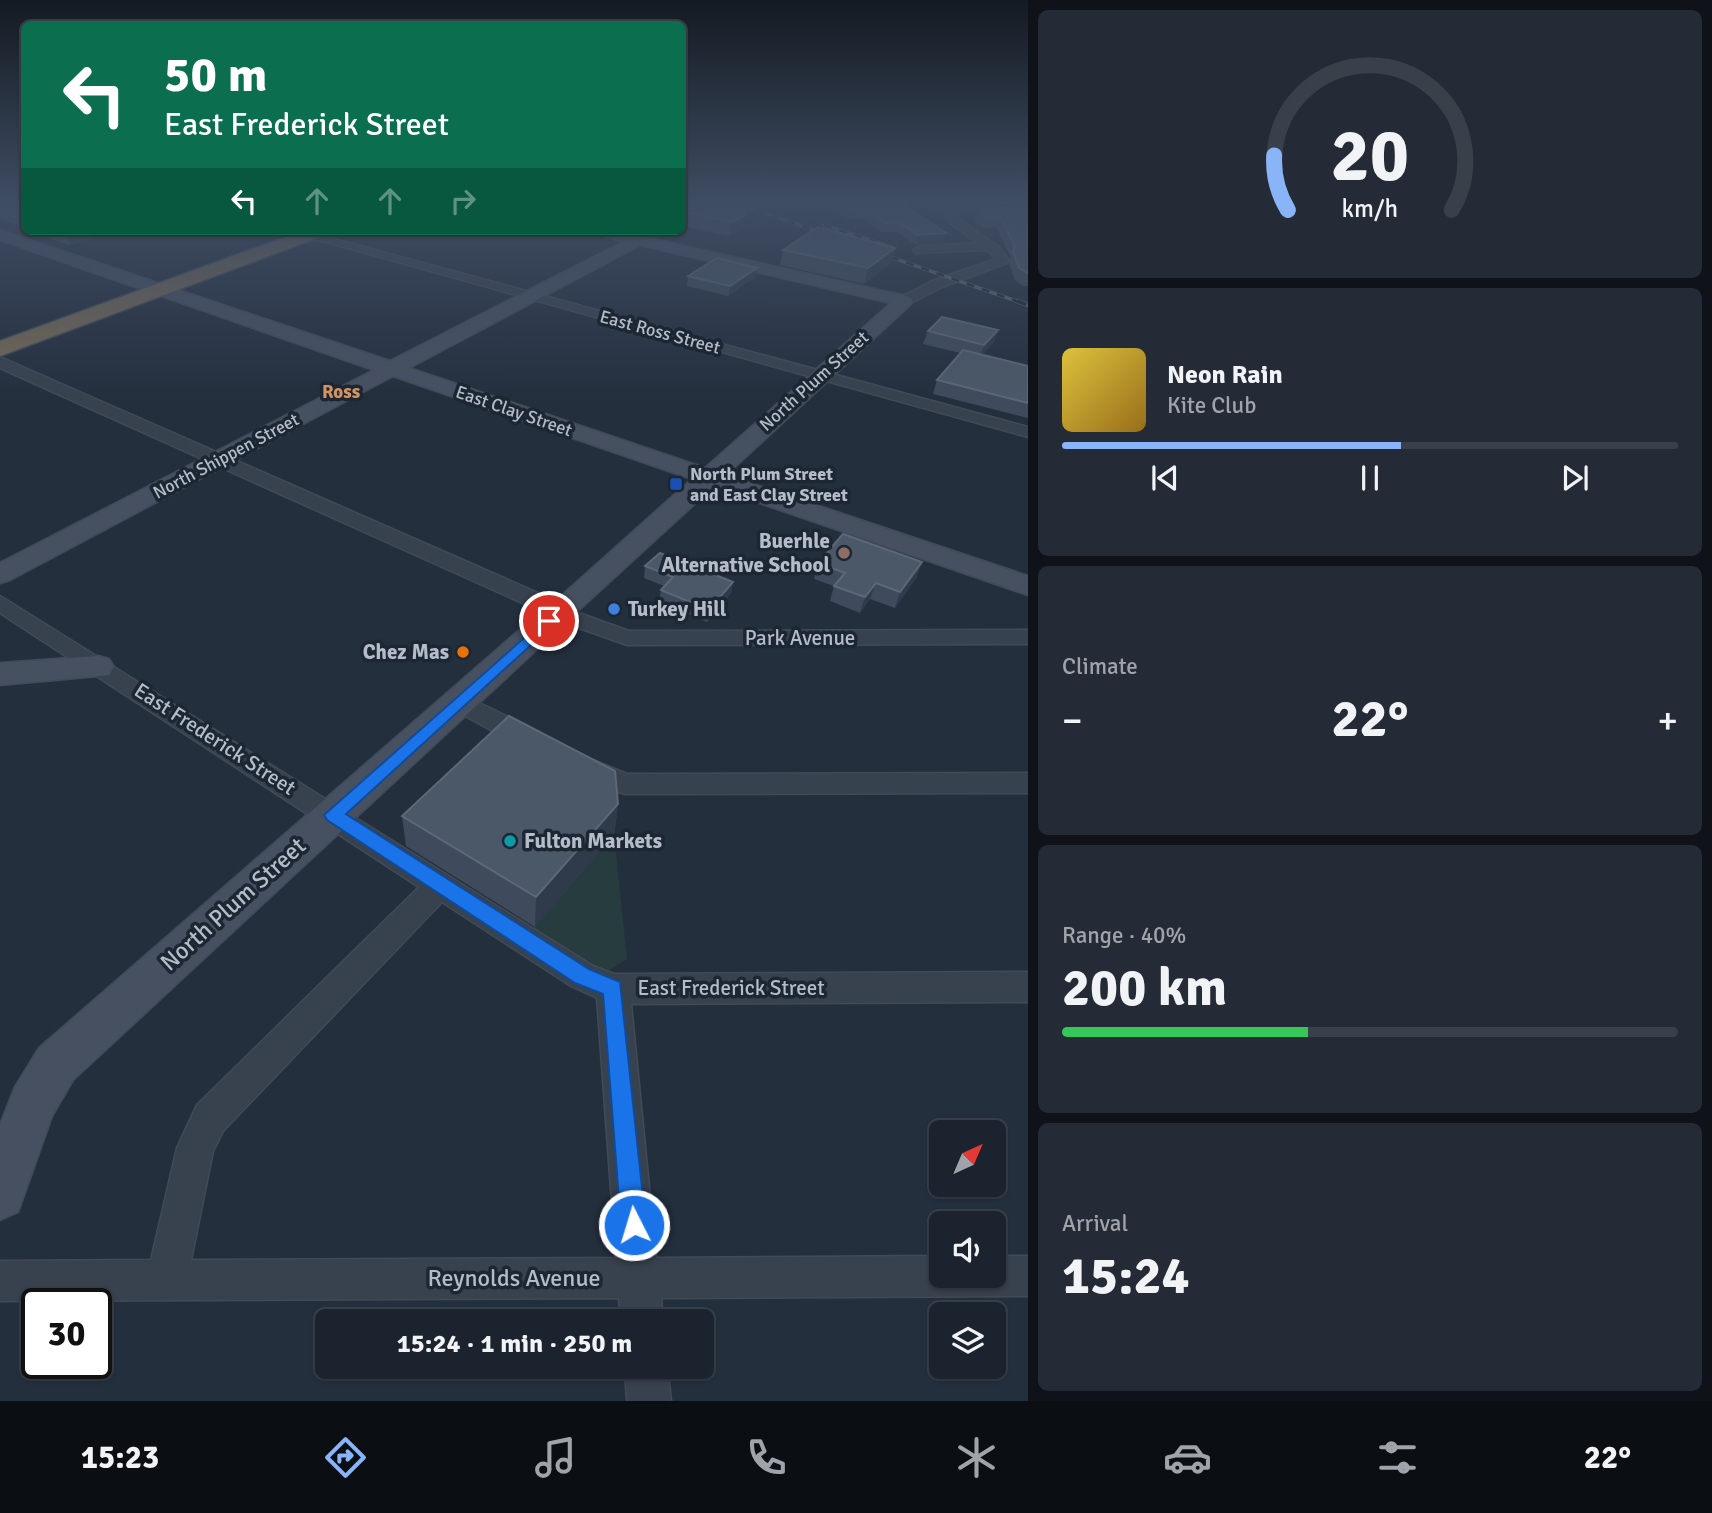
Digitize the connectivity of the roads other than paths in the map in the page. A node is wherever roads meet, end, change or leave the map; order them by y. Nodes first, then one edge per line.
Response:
1 (99, 265) edge
2 (222, 265) edge
3 (423, 265) edge
4 (589, 265) edge
5 (749, 265) edge
6 (992, 265) edge
7 (160, 290) junction
8 (530, 296) junction
9 (904, 301) junction
10 (0, 349) edge
11 (0, 362) edge
12 (392, 369) junction
13 (820, 376) junction
14 (1028, 432) edge
15 (218, 460) junction
16 (707, 477) junction
17 (0, 573) edge
18 (1028, 586) edge
19 (0, 603) edge
20 (560, 612) junction
21 (1028, 637) edge
22 (98, 667) junction
23 (0, 674) edge
24 (459, 702) junction
25 (1028, 783) edge
26 (333, 815) junction
27 (439, 886) junction
28 (1028, 987) edge
29 (613, 989) junction
30 (0, 1195) edge
31 (1028, 1276) edge
32 (638, 1278) junction
33 (167, 1280) junction
34 (0, 1281) edge
35 (641, 1309) edge
36 (647, 1379) edge
37 (649, 1401) edge

1 - 7 street, East Clay Street
2 - 7 highway
3 - 8 street, East Ross Street
4 - 8 street, North Shippen Street
5 - 9 street
6 - 9 street, North Plum Street
7 - 10 highway
7 - 12 street, East Clay Street
8 - 12 street, North Shippen Street
8 - 13 street, East Ross Street
9 - 13 street, North Plum Street
11 - 15 street, Park Avenue
12 - 15 street, North Shippen Street
12 - 16 street, East Clay Street
13 - 14 street, East Ross Street
13 - 16 street, North Plum Street
15 - 17 street, North Shippen Street
15 - 20 street, Park Avenue
16 - 18 street, East Clay Street
16 - 20 street, North Plum Street
19 - 22 street, East Frederick Street
20 - 21 street, Park Avenue
20 - 24 street, North Plum Street
22 - 23 street
22 - 26 street, East Frederick Street
24 - 25 street
24 - 26 street, North Plum Street
26 - 27 street, East Frederick Street
26 - 30 street, North Plum Street
27 - 29 street, East Frederick Street
27 - 33 street
28 - 29 street, East Frederick Street
29 - 32 street
31 - 32 street, Reynolds Avenue
32 - 33 street, Reynolds Avenue
32 - 35 street
33 - 34 street, Reynolds Avenue
36 - 37 street

